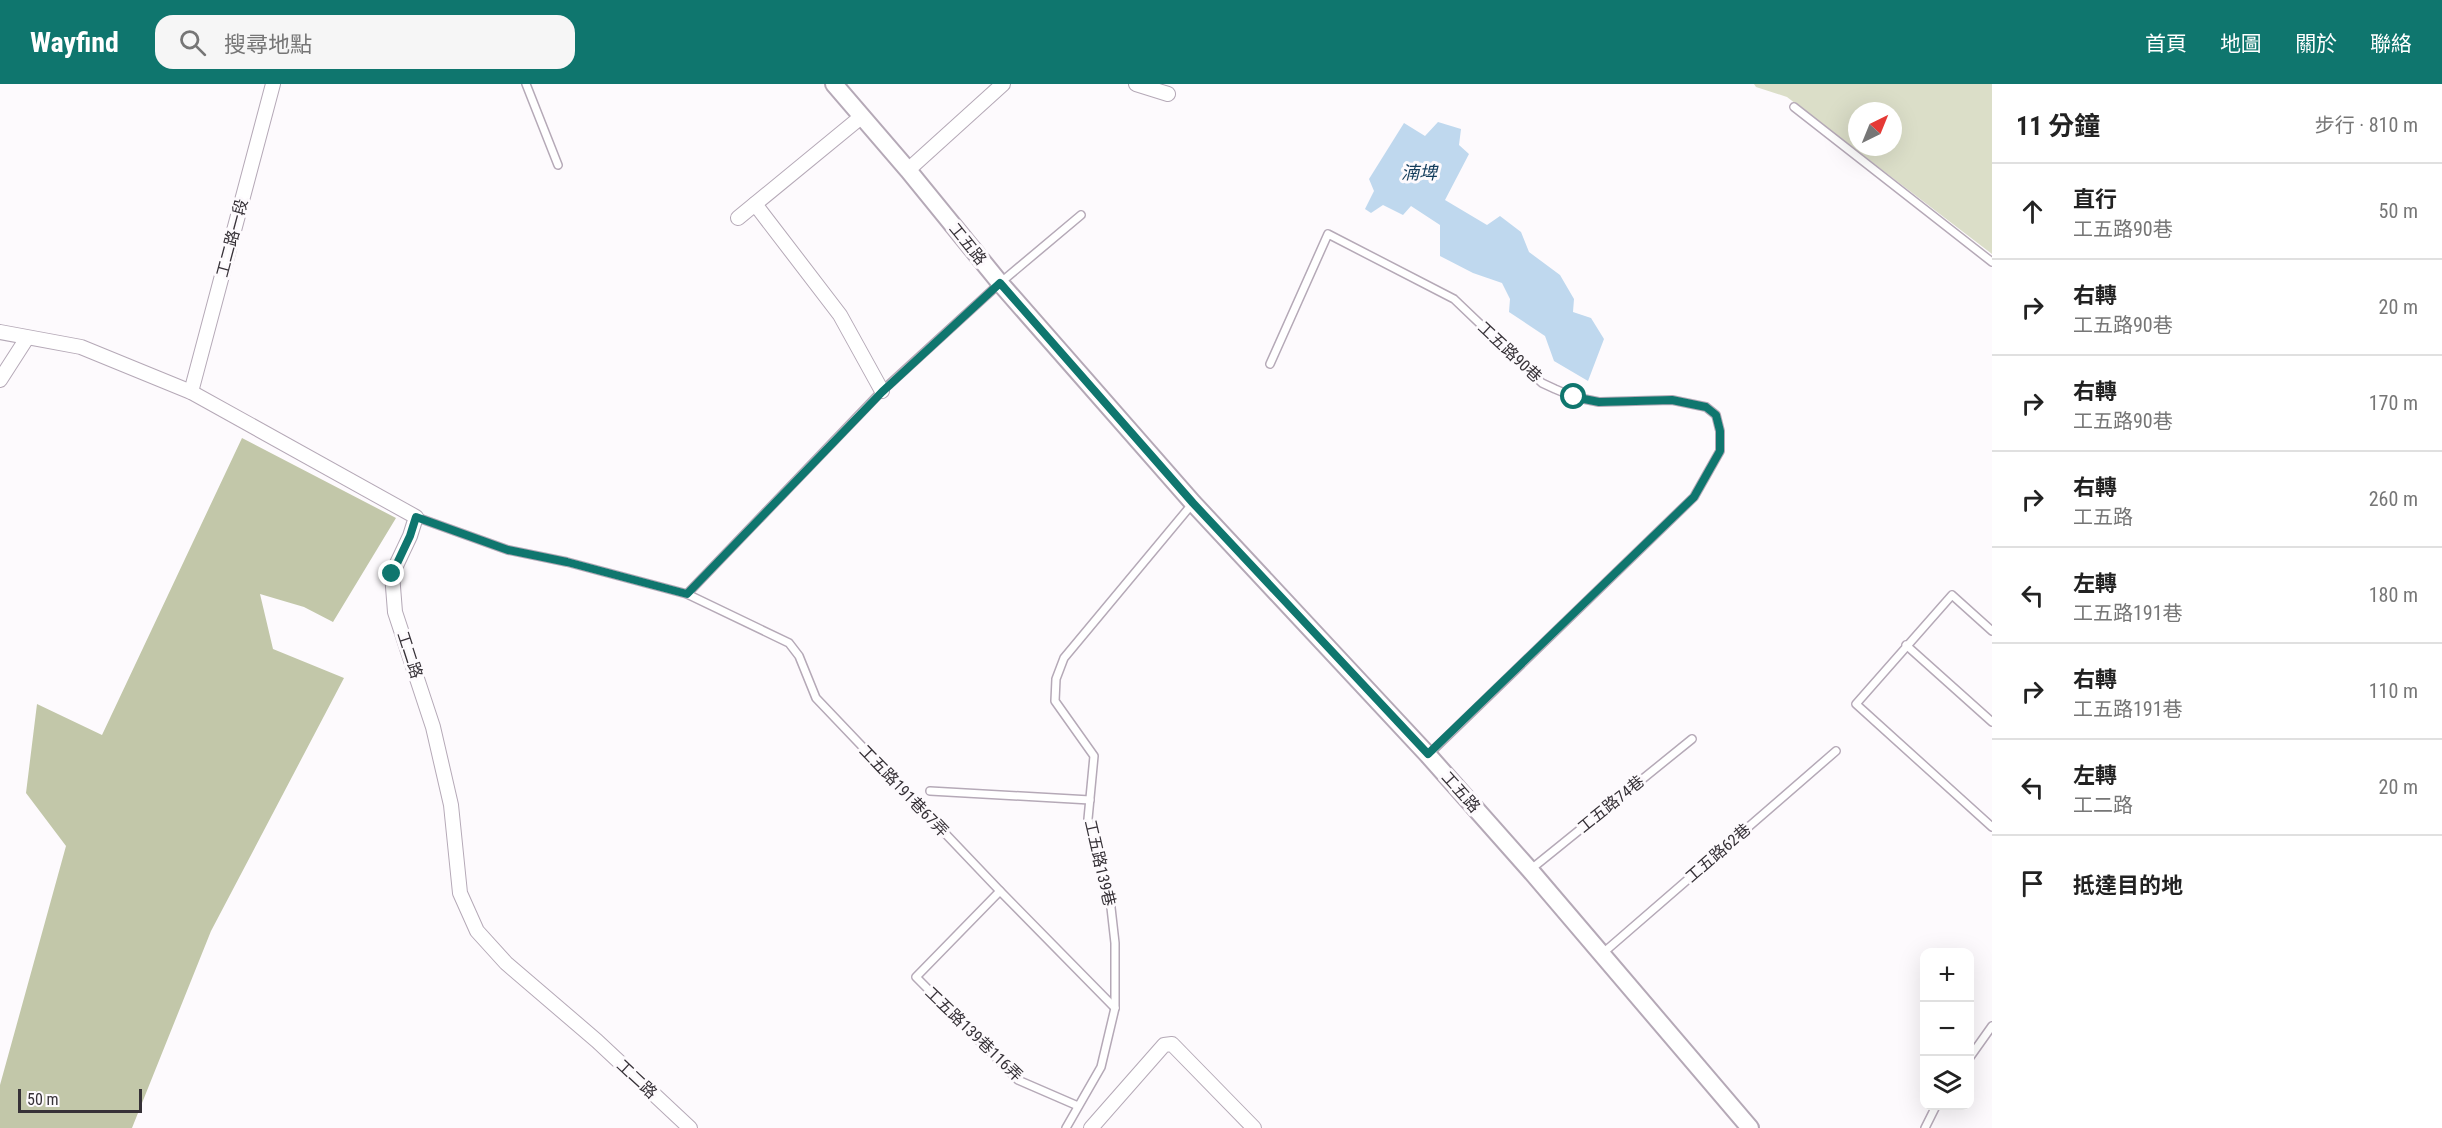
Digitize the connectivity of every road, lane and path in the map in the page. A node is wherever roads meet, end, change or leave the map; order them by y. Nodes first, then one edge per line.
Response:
1 (273, 84) edge
2 (526, 84) edge
3 (834, 84) edge
4 (1003, 84) edge
5 (1136, 84) edge
6 (1168, 94) dead end
7 (1794, 107) dead end
8 (861, 117) junction
9 (558, 165) dead end
10 (908, 170) junction
11 (755, 204) junction
12 (1081, 215) dead end
13 (738, 218) dead end
14 (1992, 262) edge
15 (1000, 283) junction
16 (0, 332) edge
17 (27, 338) junction
18 (1270, 364) dead end
19 (0, 380) edge
20 (191, 392) junction
21 (882, 392) junction
22 (1193, 503) junction
23 (416, 517) junction
24 (687, 594) junction
25 (1992, 631) edge
26 (1906, 645) junction
27 (1992, 722) edge
28 (1692, 739) dead end
29 (1836, 751) dead end
30 (1428, 754) junction
31 (930, 791) dead end
32 (1090, 800) junction
33 (1992, 827) edge
34 (1530, 870) junction
35 (1000, 891) junction
36 (1601, 955) junction
37 (1115, 1008) junction
38 (1992, 1026) edge
39 (1971, 1056) edge
40 (1078, 1106) junction
41 (1934, 1110) edge
42 (690, 1128) edge
43 (1066, 1128) edge
44 (1091, 1128) edge
45 (1254, 1128) edge
46 (1750, 1128) edge
47 (1925, 1128) edge

1 - 20 street, 工二路一段
2 - 9 lane
3 - 8 street, 工五路
4 - 10 street
5 - 6 street
7 - 14 lane
8 - 10 street, 工五路
8 - 11 street
10 - 15 street, 工五路
11 - 13 street
11 - 21 street
12 - 15 lane
15 - 21 lane
15 - 22 street, 工五路
16 - 17 street
17 - 19 street
17 - 20 street
18 - 30 lane, 工五路90巷
20 - 23 street
21 - 24 lane
22 - 30 street, 工五路
22 - 32 lane, 工五路139巷
23 - 24 lane, 工五路191巷67弄
23 - 42 street, 工二路
24 - 35 lane, 工五路191巷67弄
25 - 26 lane
26 - 27 lane
26 - 33 lane
28 - 34 lane, 工五路74巷
29 - 36 lane, 工五路62巷
30 - 34 street, 工五路
31 - 32 lane
32 - 37 lane, 工五路139巷
34 - 36 street, 工五路
35 - 37 lane, 工五路191巷67弄
35 - 40 lane, 工五路139巷116弄
36 - 46 street, 工五路
37 - 40 lane, 工五路139巷
38 - 39 lane
40 - 43 lane, 工五路139巷
41 - 47 lane
44 - 45 street

